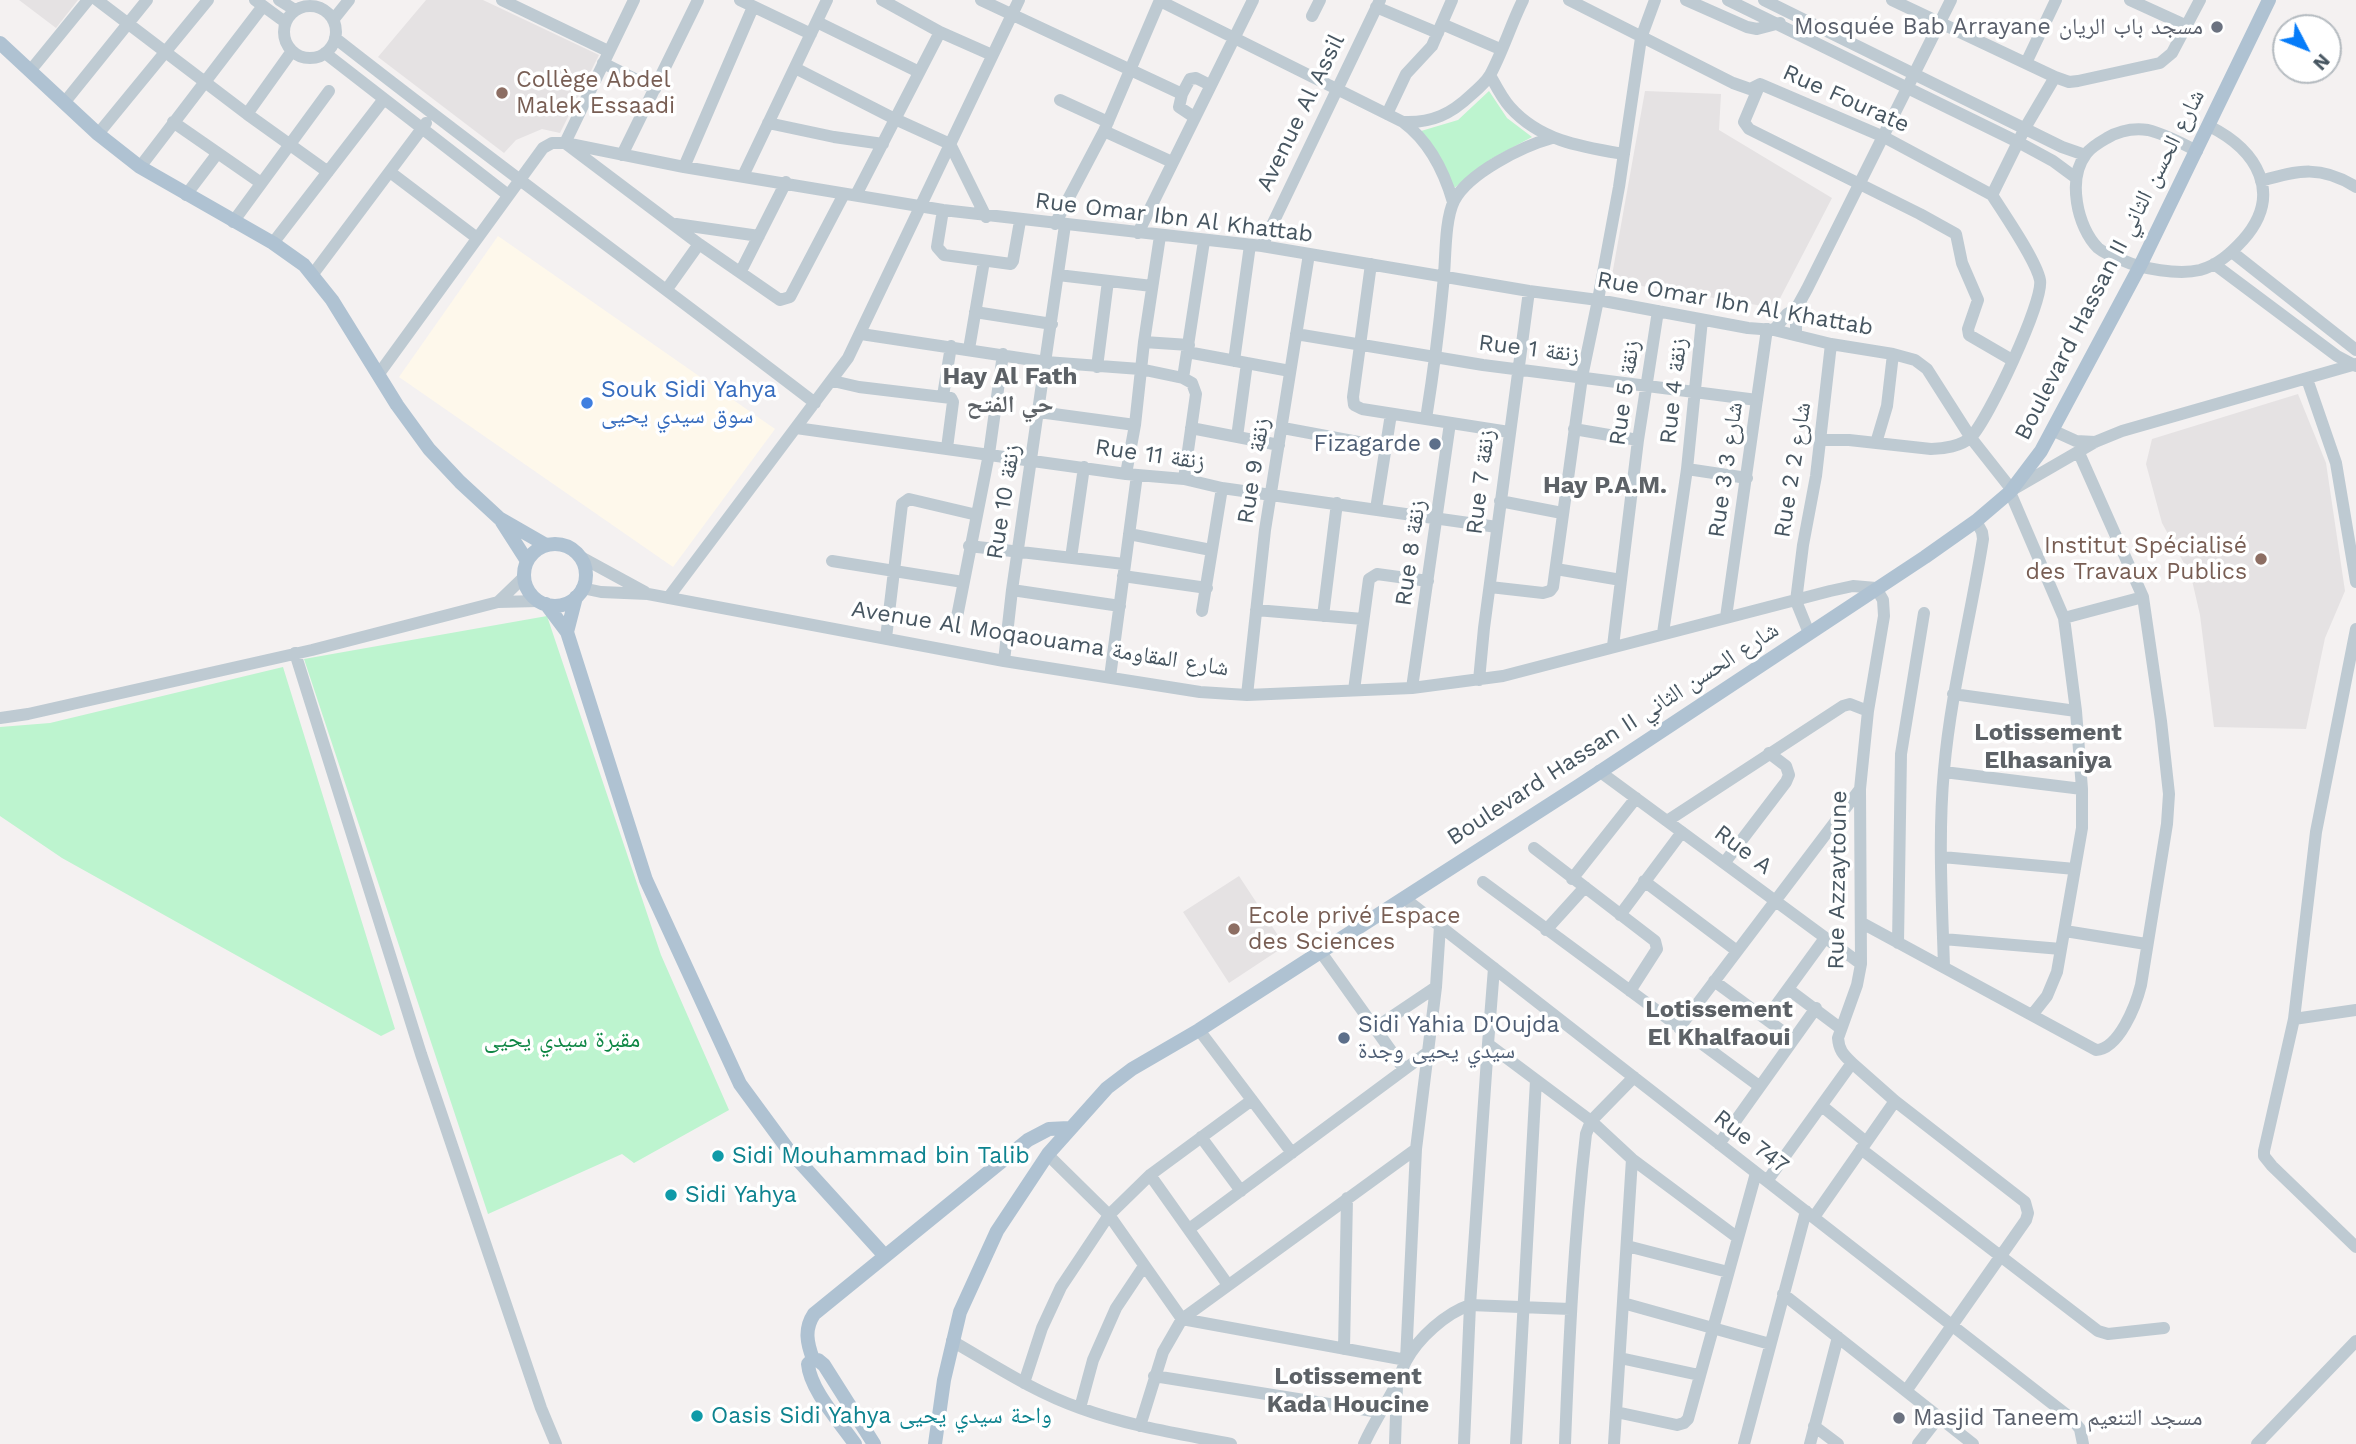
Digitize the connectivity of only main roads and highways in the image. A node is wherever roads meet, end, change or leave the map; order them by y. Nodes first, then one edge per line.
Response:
1 (2269, 0) edge
2 (0, 43) edge
3 (499, 518) junction
4 (547, 545) junction
5 (527, 561) junction
6 (579, 592) junction
7 (542, 603) junction
8 (567, 632) junction
9 (1069, 1128) junction
10 (885, 1256) junction
11 (813, 1359) junction
12 (855, 1444) edge
13 (874, 1444) edge
14 (935, 1444) edge

1 - 9 main road, Boulevard Hassan II شارع الحسن الثاني
2 - 3 main road
3 - 4 main road
3 - 5 main road
4 - 5 main road
4 - 6 main road
5 - 7 main road
6 - 7 main road
6 - 8 main road
7 - 8 main road
8 - 10 main road
9 - 10 main road
9 - 14 main road, Boulevard Hassan II شارع الحسن الثاني
10 - 11 main road
11 - 12 main road
11 - 13 main road

